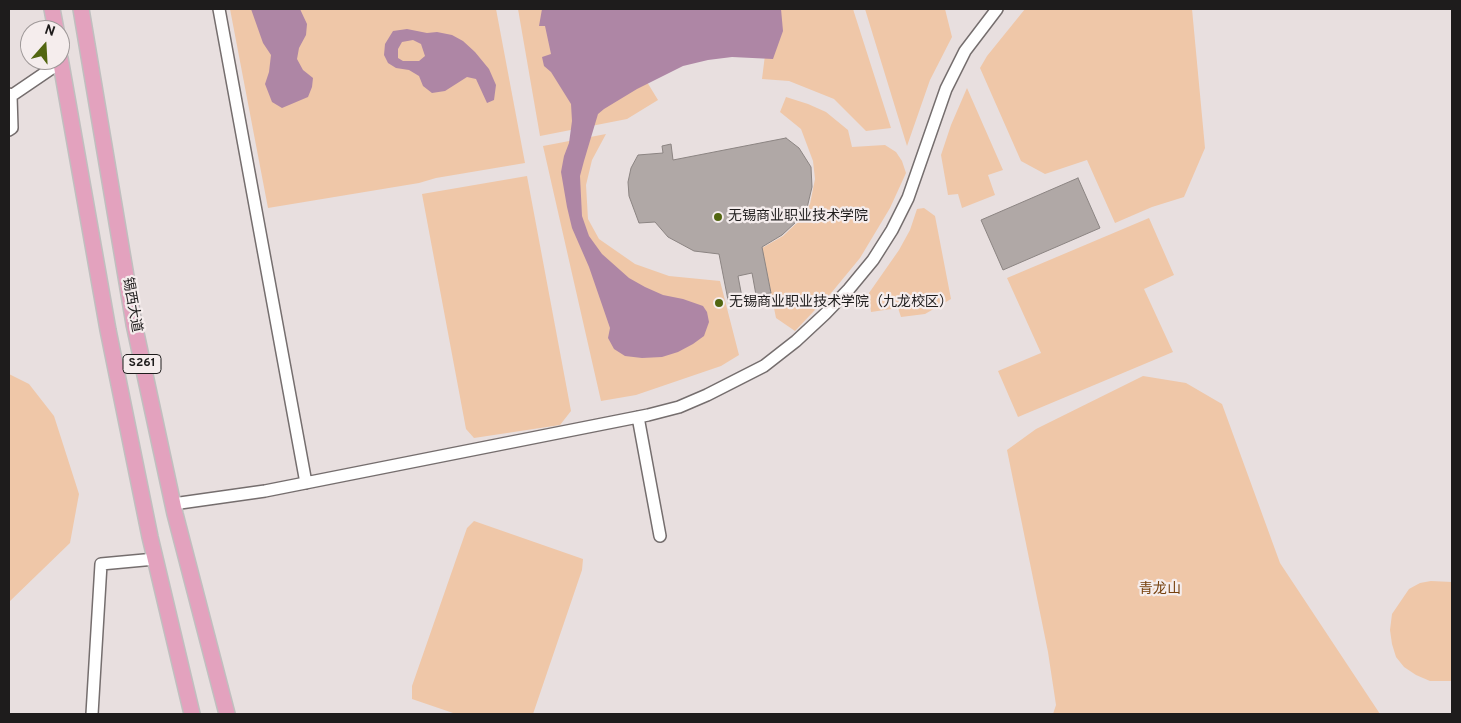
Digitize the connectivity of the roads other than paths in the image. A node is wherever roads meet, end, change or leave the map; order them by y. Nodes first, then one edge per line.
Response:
1 (82, 9) edge
2 (219, 9) edge
3 (997, 9) edge
4 (46, 70) edge
5 (62, 70) edge
6 (10, 95) edge
7 (9, 130) edge
8 (638, 417) junction
9 (306, 482) junction
10 (173, 504) junction
11 (660, 536) dead end
12 (155, 559) junction
13 (92, 714) edge
14 (192, 714) edge
15 (227, 714) edge

1 - 10 main road, 锡西大道 / S261
2 - 9 street
3 - 8 street
4 - 6 street
5 - 12 main road, 锡西大道 / S261
6 - 7 street
8 - 9 street
8 - 11 street
9 - 10 street
10 - 15 main road, 锡西大道 / S261
12 - 13 street
12 - 14 main road, 锡西大道 / S261

